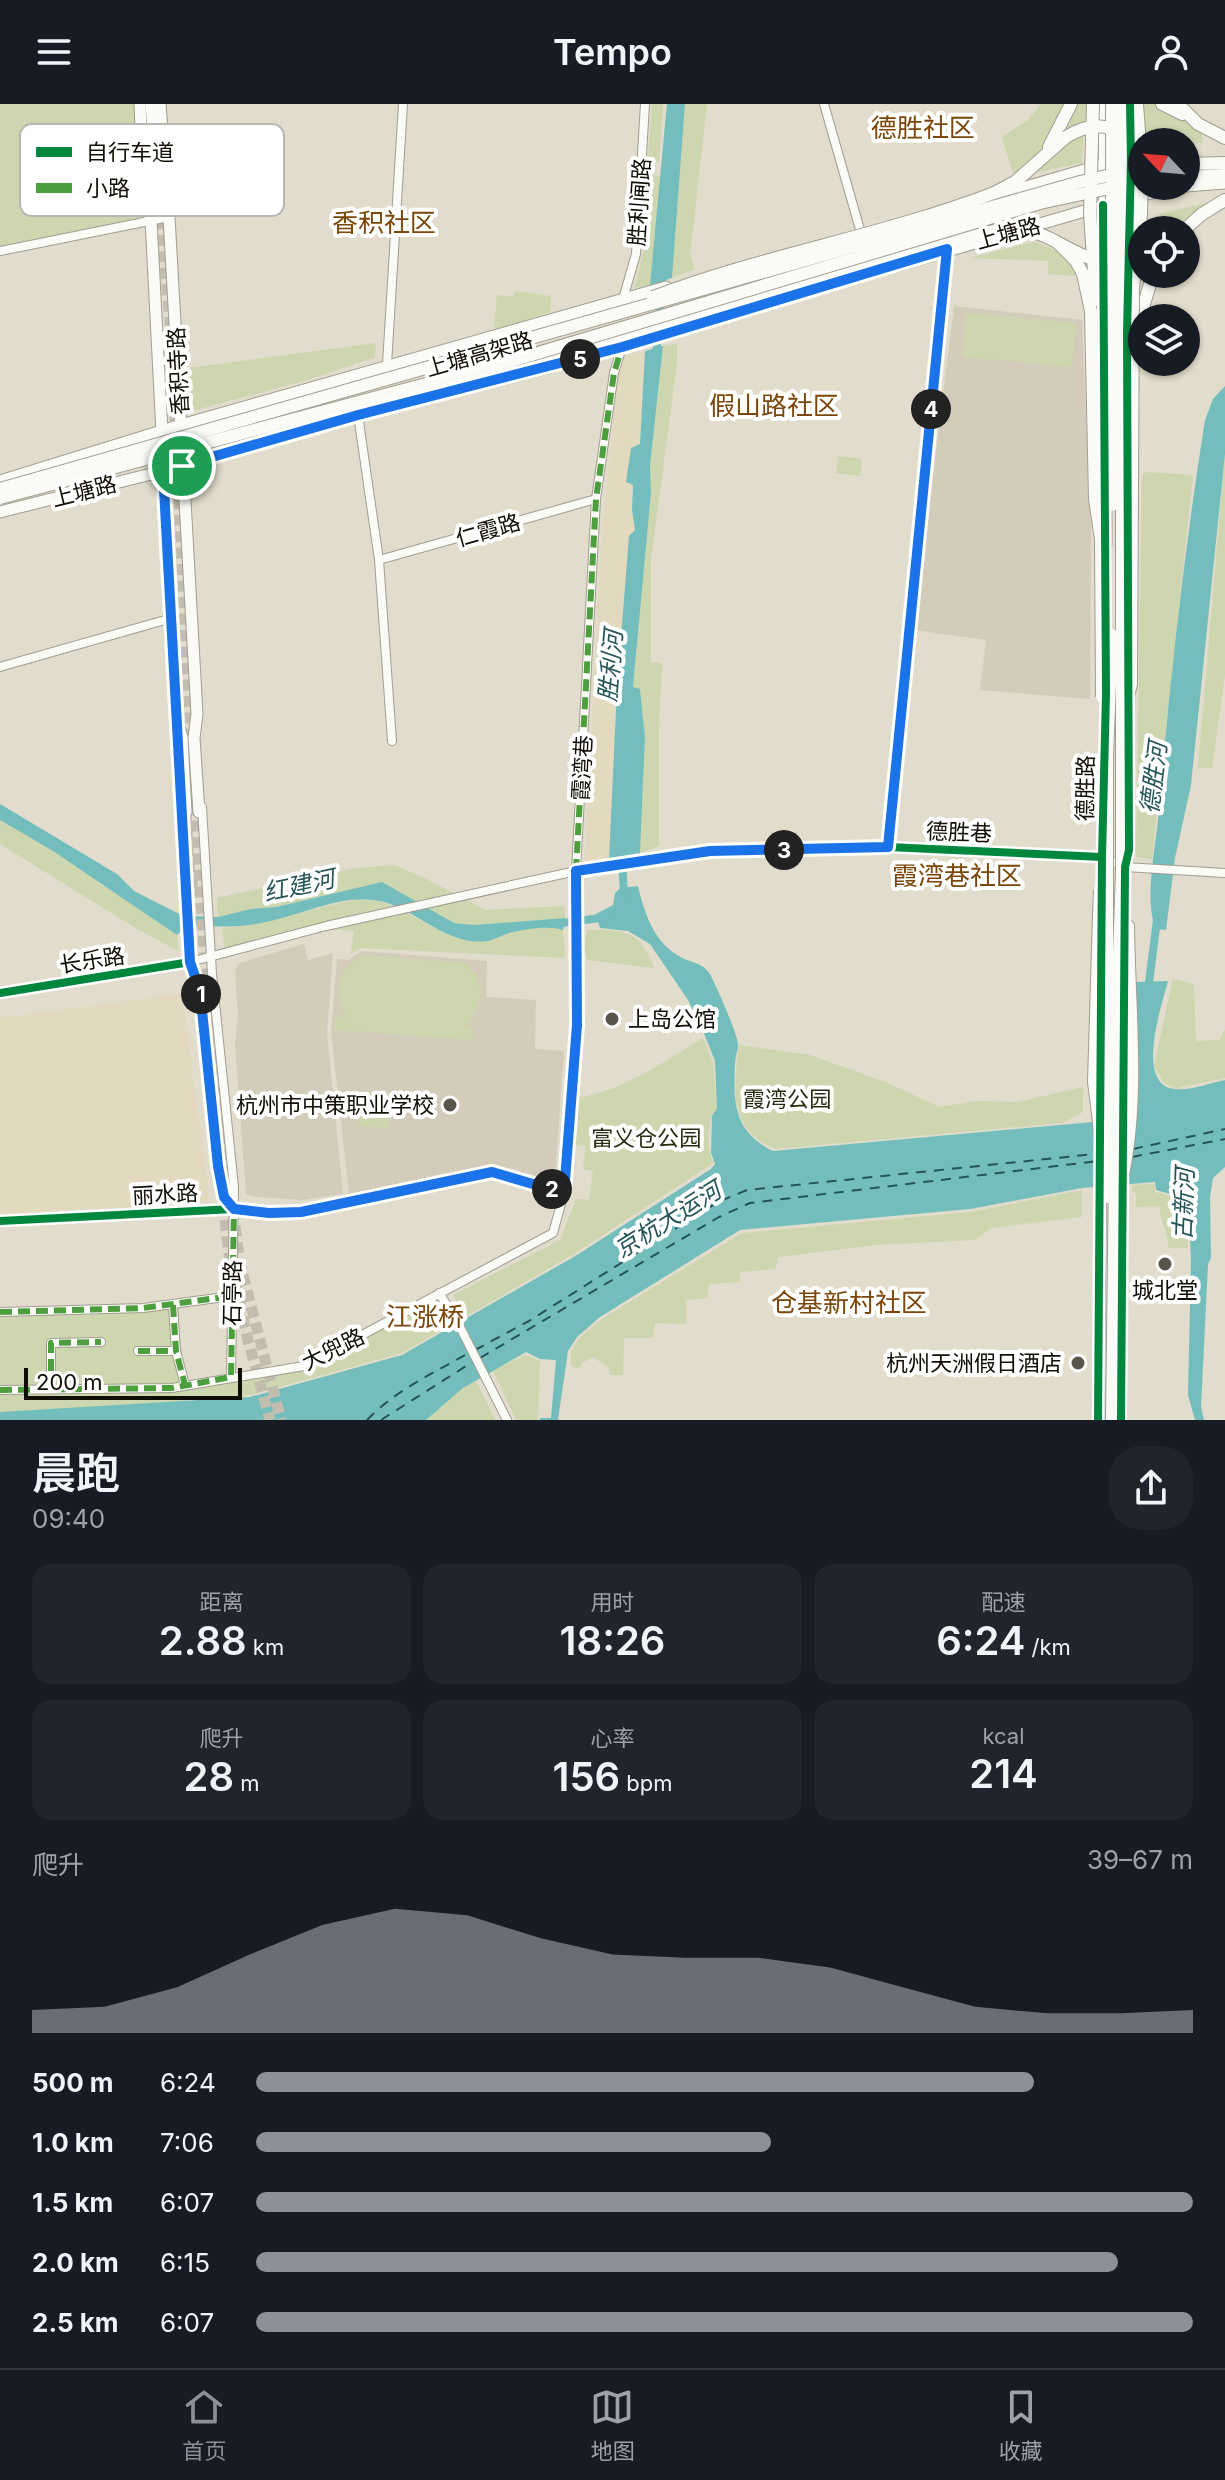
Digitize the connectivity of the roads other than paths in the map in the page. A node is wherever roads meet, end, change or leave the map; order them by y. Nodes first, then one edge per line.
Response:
1 (146, 104) edge
2 (160, 104) edge
3 (403, 104) edge
4 (645, 104) edge
5 (824, 104) edge
6 (1071, 104) edge
7 (1093, 104) edge
8 (1104, 104) edge
9 (1113, 104) edge
10 (1122, 104) edge
11 (1130, 104) edge
12 (1137, 104) edge
13 (1162, 104) edge
14 (1178, 104) edge
15 (146, 124) edge
16 (148, 124) edge
17 (162, 124) edge
18 (1198, 124) junction
19 (1134, 128) edge
20 (1138, 128) edge
21 (1091, 132) junction
22 (1225, 138) edge
23 (1128, 141) edge
24 (1225, 157) edge
25 (1200, 160) edge
26 (1200, 162) edge
27 (1225, 163) edge
28 (1128, 164) edge
29 (1103, 165) junction
30 (1035, 166) junction
31 (1128, 167) edge
32 (1225, 175) edge
33 (1200, 176) edge
34 (1225, 183) edge
35 (1200, 185) edge
36 (1128, 186) edge
37 (1128, 199) edge
38 (1129, 200) edge
39 (1225, 200) edge
40 (1103, 205) junction
41 (1090, 214) junction
42 (150, 216) edge
43 (169, 217) joint
44 (1200, 217) edge
45 (151, 220) junction
46 (861, 233) junction
47 (1058, 243) junction
48 (1128, 246) edge
49 (947, 249) junction
50 (0, 251) edge
51 (1128, 257) edge
52 (1133, 288) edge
53 (1149, 288) edge
54 (623, 299) junction
55 (506, 347) junction
56 (622, 347) junction
57 (387, 364) junction
58 (501, 364) junction
59 (358, 415) junction
60 (181, 425) junction
61 (161, 431) junction
62 (182, 466) junction
63 (163, 471) junction
64 (0, 481) edge
65 (0, 488) edge
66 (0, 498) edge
67 (596, 499) junction
68 (0, 512) edge
69 (1101, 539) junction
70 (1132, 554) junction
71 (379, 560) junction
72 (172, 618) junction
73 (0, 667) edge
74 (197, 714) junction
75 (177, 722) junction
76 (1120, 722) junction
77 (392, 741) dead end
78 (1107, 756) junction
79 (186, 812) tunnel mouth
80 (199, 812) tunnel mouth
81 (1107, 843) junction
82 (888, 847) junction
83 (1102, 857) junction
84 (1124, 870) junction
85 (576, 871) junction
86 (1225, 873) edge
87 (211, 956) junction
88 (190, 962) junction
89 (0, 993) edge
90 (1101, 1138) junction
91 (1122, 1179) junction
92 (564, 1193) junction
93 (234, 1209) junction
94 (0, 1221) edge
95 (439, 1293) junction
96 (232, 1296) junction
97 (173, 1305) junction
98 (0, 1312) edge
99 (101, 1342) dead end
100 (138, 1351) dead end
101 (176, 1351) junction
102 (231, 1377) junction
103 (185, 1385) junction
104 (51, 1389) junction
105 (0, 1390) edge
106 (507, 1420) edge
107 (1098, 1420) edge
108 (1109, 1420) edge
109 (1121, 1420) edge

1 - 15 main road, 香积寺路
1 - 16 main road
2 - 17 main road, 香积寺路
3 - 57 street
4 - 54 street, 胜利闸路
5 - 46 street
6 - 30 highway
7 - 21 highway, bridge
8 - 29 main road, 德胜路
9 - 21 highway, bridge
9 - 78 highway, bridge
10 - 76 highway, bridge
11 - 19 main road, 德胜路
12 - 20 highway, bridge
13 - 18 highway
14 - 18 highway
18 - 22 highway
21 - 41 highway, bridge
23 - 30 highway, bridge
24 - 25 main road
26 - 27 highway
28 - 29 main road, 上塘路
29 - 40 main road, 德胜路
29 - 46 main road, 上塘路
30 - 55 highway, bridge
31 - 55 highway, 上塘高架路, bridge
32 - 33 highway
34 - 35 main road, 上塘路
36 - 58 highway, 上塘高架路, bridge
37 - 40 main road, 上塘路
38 - 84 main road, 德胜路
39 - 44 highway
40 - 49 main road, 上塘路
40 - 83 main road, 德胜路
41 - 51 highway, bridge
41 - 69 highway, bridge
42 - 45 main road, 香积寺路
43 - 45 street
43 - 60 main road, 香积寺路
45 - 50 street
45 - 61 main road, 香积寺路
46 - 54 main road, 上塘路, bridge
47 - 48 highway, bridge
47 - 58 highway, bridge
47 - 69 highway, bridge
49 - 56 main road, 上塘路
49 - 82 street
52 - 70 highway, bridge
53 - 70 highway, bridge
54 - 57 main road, 上塘路
55 - 65 highway, 上塘高架路, bridge
56 - 59 main road, 上塘路
56 - 67 street, 霞湾巷
57 - 60 main road, 上塘路
58 - 66 highway, 上塘高架路, bridge
59 - 62 main road, 上塘路
59 - 71 street
60 - 61 main road, 上塘路
60 - 62 main road, 香积寺路
61 - 63 main road, 香积寺路
61 - 64 main road, 上塘路
62 - 63 main road, 上塘路
62 - 74 main road, 香积寺路
63 - 68 main road, 上塘路
63 - 72 main road, 香积寺路
67 - 71 street, 仁霞路
67 - 85 street, 霞湾巷
69 - 78 highway, bridge
70 - 76 highway, bridge
71 - 77 street
72 - 73 street
72 - 75 main road, 香积寺路
74 - 80 main road
74 - 87 street, 香积寺路
75 - 79 main road, 香积寺路
75 - 88 street
76 - 84 highway, bridge
78 - 81 highway, bridge
81 - 90 highway, bridge
81 - 108 highway, bridge
82 - 83 street, 德胜巷
82 - 85 street, 德胜巷
83 - 84 street
83 - 90 main road, 德胜路, bridge
84 - 86 street
84 - 91 main road, 德胜路, bridge
84 - 91 highway, bridge
84 - 108 highway, bridge
85 - 87 street, 长乐路
85 - 92 street, 霞湾巷
87 - 88 street, 长乐路
87 - 93 street, 香积寺路
88 - 89 street, 长乐路
88 - 93 street
90 - 107 main road, 德胜路
91 - 109 main road, 德胜路
92 - 93 street, 丽水路
92 - 95 street, 大兜路
93 - 94 street, 丽水路
93 - 96 street, 石亭路
95 - 102 street, 大兜路
95 - 106 street
96 - 97 street
96 - 102 street, 石亭路
97 - 98 street
97 - 101 street
99 - 104 street
100 - 101 street
101 - 103 street
102 - 103 street, 大兜路
103 - 104 street, 大兜路
104 - 105 street, 大兜路

